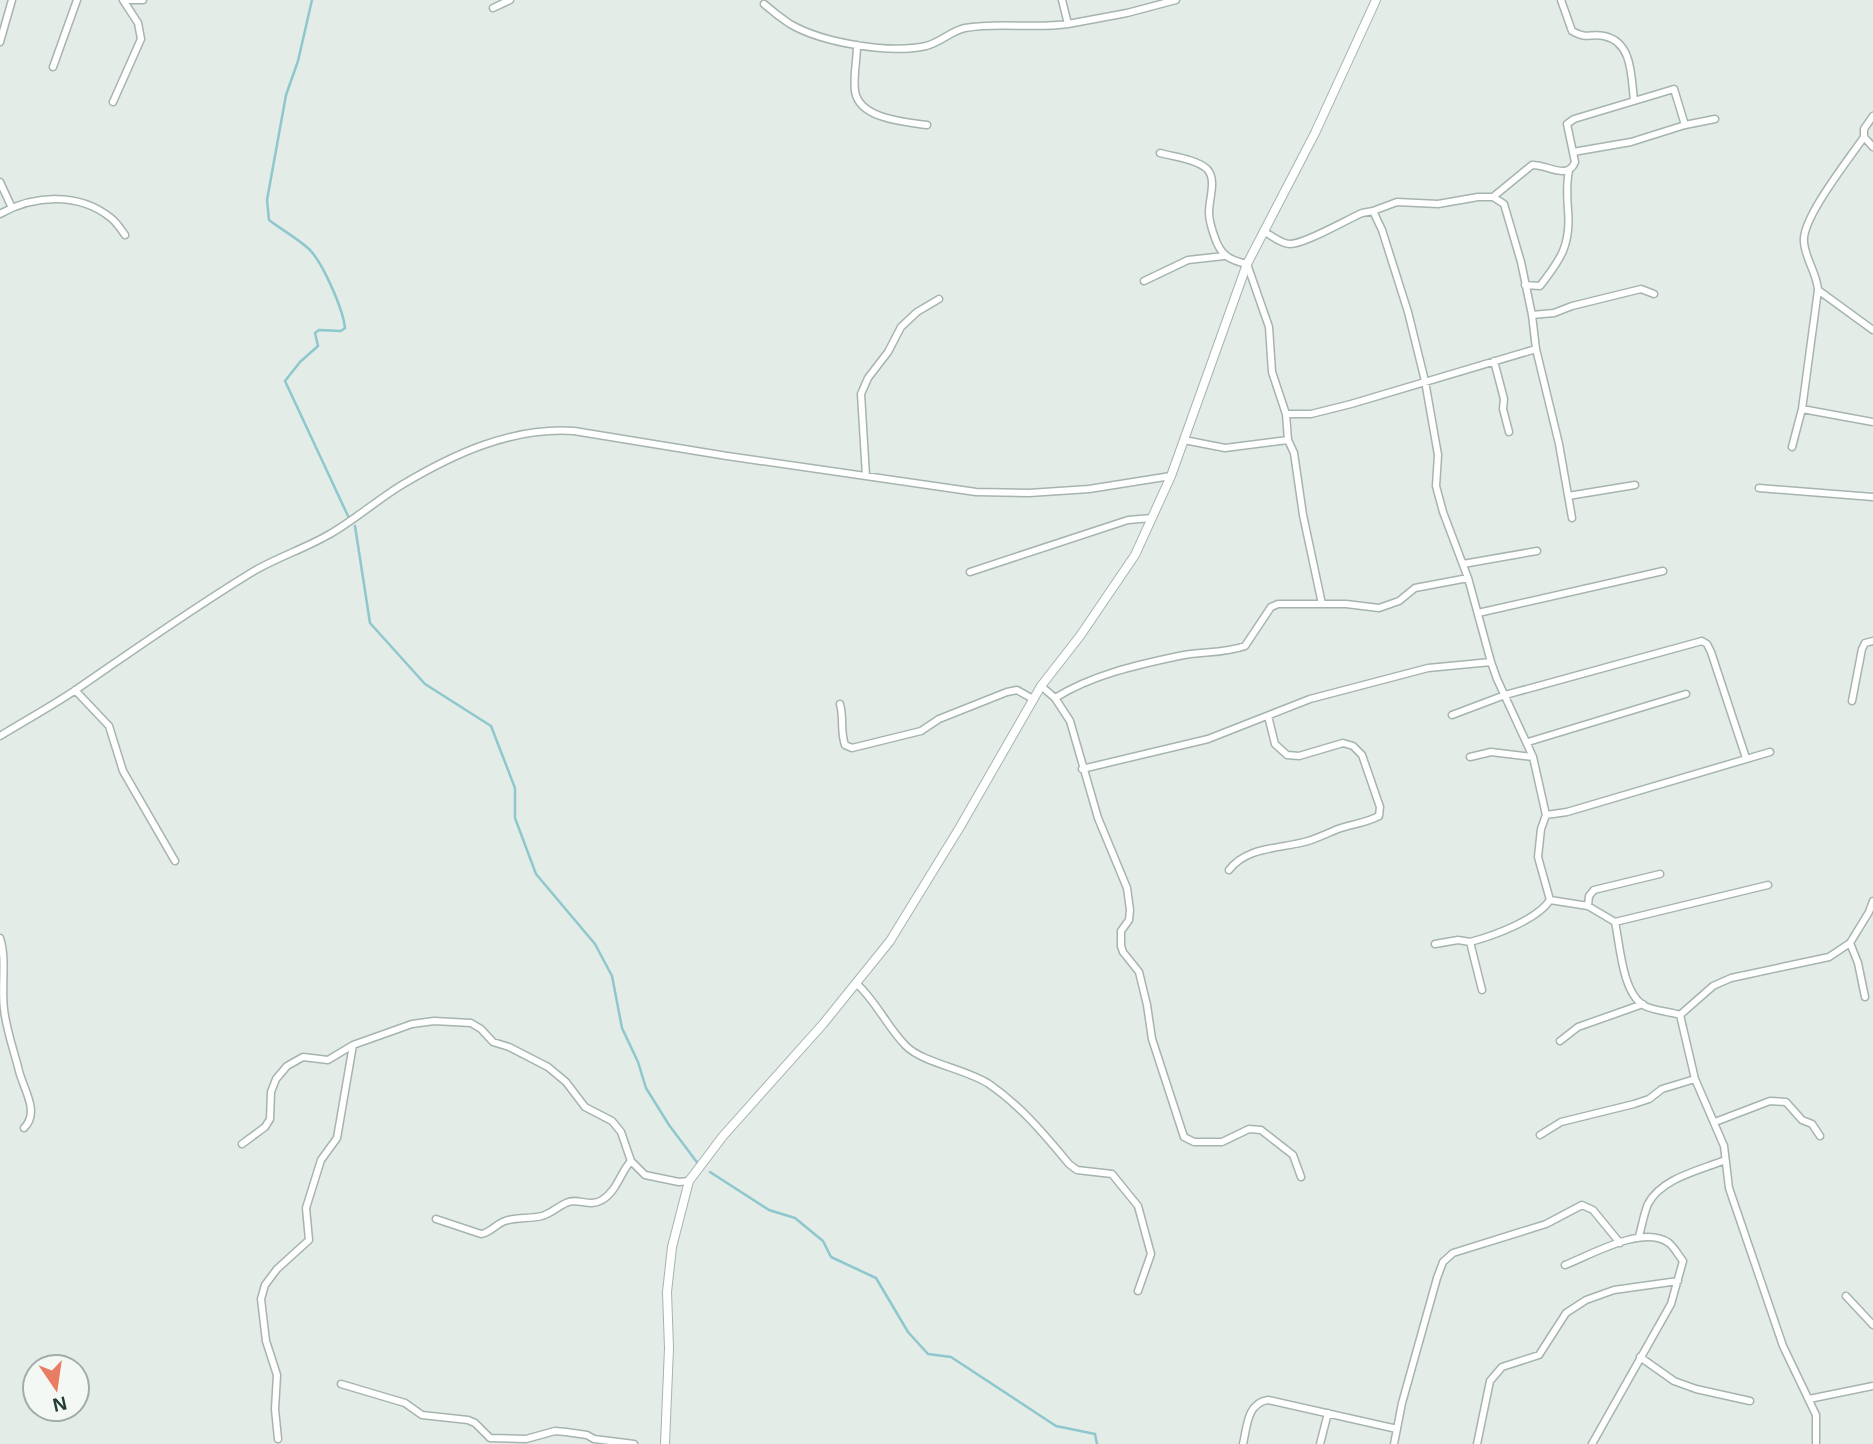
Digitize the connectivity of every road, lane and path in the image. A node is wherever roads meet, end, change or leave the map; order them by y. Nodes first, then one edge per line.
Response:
1 (12, 0) edge
2 (77, 0) edge
3 (123, 0) edge
4 (143, 0) edge
5 (510, 0) edge
6 (1062, 0) edge
7 (1176, 0) edge
8 (1376, 0) edge
9 (1561, 0) edge
10 (764, 4) dead end
11 (493, 8) dead end
12 (1068, 24) junction
13 (0, 42) edge
14 (858, 45) junction
15 (53, 67) dead end
16 (1634, 100) junction
17 (113, 102) dead end
18 (1873, 116) edge
19 (1715, 119) dead end
20 (927, 125) dead end
21 (1685, 125) junction
22 (1864, 137) junction
23 (1873, 147) edge
24 (1573, 152) junction
25 (1160, 153) dead end
26 (1569, 171) junction
27 (0, 183) edge
28 (1493, 197) junction
29 (12, 208) junction
30 (1373, 211) junction
31 (0, 214) edge
32 (1265, 232) junction
33 (125, 234) dead end
34 (1224, 256) junction
35 (1247, 264) junction
36 (1144, 281) dead end
37 (1525, 285) junction
38 (1818, 290) junction
39 (1654, 294) dead end
40 (939, 299) dead end
41 (1532, 315) junction
42 (1873, 330) edge
43 (1536, 349) junction
44 (1494, 361) junction
45 (1425, 381) junction
46 (1802, 410) junction
47 (1286, 414) junction
48 (1873, 422) edge
49 (1508, 432) dead end
50 (1184, 440) junction
51 (1288, 440) junction
52 (1792, 447) dead end
53 (866, 476) junction
54 (1171, 476) junction
55 (1635, 485) dead end
56 (1759, 488) dead end
57 (1568, 496) junction
58 (1873, 497) edge
59 (1152, 518) junction
60 (1572, 518) dead end
61 (1537, 551) dead end
62 (1463, 564) junction
63 (1663, 571) dead end
64 (971, 572) dead end
65 (1468, 578) junction
66 (1322, 604) junction
67 (1478, 613) junction
68 (1873, 641) edge
69 (1491, 662) junction
70 (1041, 686) junction
71 (75, 690) junction
72 (1686, 694) dead end
73 (1505, 695) junction
74 (1055, 698) junction
75 (1033, 699) junction
76 (1852, 701) dead end
77 (840, 704) dead end
78 (1452, 715) dead end
79 (1268, 716) junction
80 (0, 736) edge
81 (1528, 742) junction
82 (1770, 752) dead end
83 (1470, 757) dead end
84 (1534, 757) junction
85 (1746, 758) junction
86 (1082, 769) junction
87 (1546, 815) junction
88 (175, 861) dead end
89 (1229, 870) dead end
90 (1660, 874) dead end
91 (1768, 885) dead end
92 (1550, 900) junction
93 (1873, 901) edge
94 (1588, 906) junction
95 (1615, 922) junction
96 (0, 938) edge
97 (1470, 942) junction
98 (1850, 943) junction
99 (1435, 944) dead end
100 (856, 982) junction
101 (1482, 990) dead end
102 (1865, 998) dead end
103 (1643, 1004) junction
104 (1680, 1015) junction
105 (1560, 1041) dead end
106 (352, 1045) junction
107 (1695, 1079) junction
108 (1715, 1122) junction
109 (24, 1128) dead end
110 (1540, 1135) dead end
111 (1820, 1136) dead end
112 (242, 1144) dead end
113 (1725, 1160) junction
114 (631, 1161) junction
115 (1301, 1177) dead end
116 (690, 1181) junction
117 (436, 1219) dead end
118 (1639, 1236) junction
119 (1619, 1243) junction
120 (1565, 1265) dead end
121 (1678, 1281) junction
122 (1138, 1292) dead end
123 (1846, 1296) dead end
124 (1873, 1325) edge
125 (1640, 1357) junction
126 (341, 1384) dead end
127 (1873, 1386) edge
128 (1809, 1399) junction
129 (1750, 1401) dead end
130 (1328, 1413) junction
131 (1397, 1429) junction
132 (278, 1439) dead end
133 (634, 1444) edge
134 (665, 1444) edge
135 (1243, 1444) edge
136 (1320, 1444) edge
137 (1394, 1444) edge
138 (1477, 1444) edge
139 (1592, 1444) edge
140 (1815, 1444) edge

1 - 13 street
2 - 15 street
3 - 4 street
3 - 17 street
5 - 11 street
6 - 12 street
7 - 12 street
8 - 32 street
9 - 16 street
10 - 14 street
12 - 14 street
14 - 20 street
16 - 21 street
16 - 24 street
18 - 22 street
19 - 21 street
21 - 24 street
22 - 23 street
22 - 38 street
24 - 26 street
25 - 34 street
26 - 28 street
26 - 37 street
27 - 29 street
28 - 30 street
28 - 37 street
29 - 31 street
29 - 33 street
30 - 32 street
30 - 45 street
32 - 35 street
34 - 35 street
34 - 36 street
35 - 47 street
35 - 50 street
37 - 41 street
38 - 42 street
38 - 46 street
39 - 41 street
40 - 53 street
41 - 43 street
43 - 44 street
43 - 57 street
44 - 45 street
44 - 49 street
45 - 47 street
45 - 62 street
46 - 48 street
46 - 52 street
47 - 51 street
50 - 51 street
50 - 54 street
51 - 66 street
53 - 54 street
53 - 71 street
54 - 59 street
55 - 57 street
56 - 58 street
57 - 60 street
59 - 64 street
59 - 70 street
61 - 62 street
62 - 65 street
63 - 67 street
65 - 66 street
65 - 67 street
66 - 74 street
67 - 69 street
68 - 76 street
69 - 73 street
69 - 79 street
70 - 74 street
70 - 75 street
71 - 80 street
71 - 88 street
72 - 81 street
73 - 78 street
73 - 81 street
73 - 85 street
74 - 86 street
75 - 77 street
75 - 100 street
79 - 86 street
79 - 89 street
81 - 84 street
82 - 85 street
83 - 84 street
84 - 87 street
85 - 87 street
86 - 115 street
87 - 92 street
90 - 94 street
91 - 95 street
92 - 94 street
92 - 97 street
93 - 98 street
94 - 95 street
95 - 103 street
96 - 109 street
97 - 99 street
97 - 101 street
98 - 102 street
98 - 104 street
100 - 116 street
100 - 122 street
103 - 104 street
103 - 105 street
104 - 107 street
106 - 112 street
106 - 114 street
106 - 132 street
107 - 108 street
107 - 110 street
108 - 111 street
108 - 113 street
113 - 118 street
113 - 128 street
114 - 116 street
114 - 117 street
116 - 134 street
118 - 119 street
118 - 121 street
119 - 120 street
119 - 131 street
121 - 125 street
121 - 138 street
123 - 124 street
125 - 129 street
125 - 139 street
126 - 133 street
127 - 128 street
128 - 140 street
130 - 131 street
130 - 135 street
130 - 136 street
131 - 137 street

